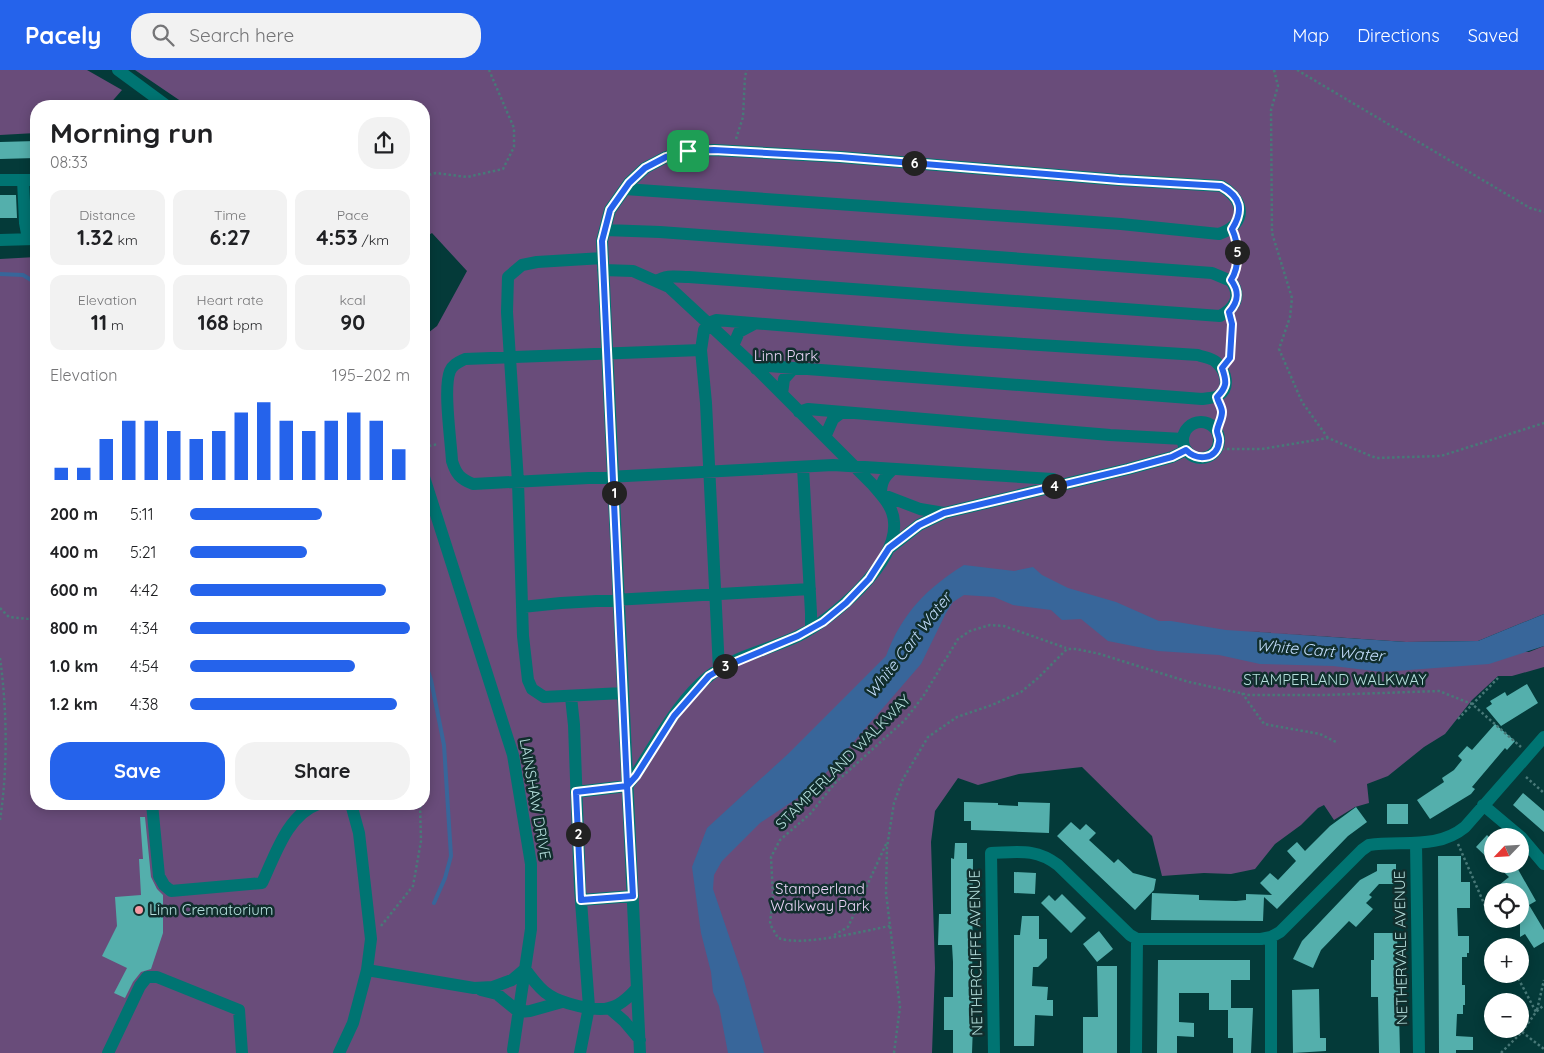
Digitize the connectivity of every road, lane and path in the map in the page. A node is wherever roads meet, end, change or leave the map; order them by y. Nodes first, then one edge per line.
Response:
1 (118, 70) edge
2 (489, 70) edge
3 (747, 70) edge
4 (1274, 70) edge
5 (1297, 70) edge
6 (159, 100) edge
7 (734, 151) junction
8 (430, 174) edge
9 (0, 180) edge
10 (23, 180) junction
11 (30, 180) edge
12 (625, 189) junction
13 (1544, 212) edge
14 (1232, 229) junction
15 (605, 230) junction
16 (30, 234) edge
17 (30, 239) edge
18 (0, 240) edge
19 (603, 264) junction
20 (1231, 280) junction
21 (657, 281) junction
22 (1229, 312) junction
23 (708, 323) junction
24 (754, 324) junction
25 (733, 346) junction
26 (701, 350) junction
27 (607, 353) junction
28 (511, 356) junction
29 (1222, 368) junction
30 (756, 369) junction
31 (793, 369) junction
32 (782, 394) junction
33 (1217, 397) junction
34 (799, 412) junction
35 (841, 413) junction
36 (1544, 423) edge
37 (1217, 431) junction
38 (824, 437) junction
39 (1328, 438) junction
40 (1184, 445) junction
41 (1217, 449) junction
42 (854, 466) junction
43 (802, 467) junction
44 (893, 469) junction
45 (708, 472) junction
46 (614, 478) junction
47 (518, 482) junction
48 (1060, 485) junction
49 (881, 494) junction
50 (430, 496) edge
51 (944, 513) junction
52 (889, 548) junction
53 (810, 589) junction
54 (716, 594) junction
55 (619, 600) junction
56 (522, 607) junction
57 (0, 608) edge
58 (30, 619) edge
59 (810, 629) junction
60 (1067, 649) junction
61 (0, 658) edge
62 (719, 670) junction
63 (1498, 678) dead end
64 (623, 693) junction
65 (1242, 693) junction
66 (571, 697) junction
67 (1472, 704) junction
68 (1458, 718) dead end
69 (1544, 737) edge
70 (1338, 743) dead end
71 (1529, 754) junction
72 (1516, 767) junction
73 (627, 786) junction
74 (576, 792) junction
75 (1544, 793) edge
76 (1483, 805) junction
77 (153, 810) edge
78 (306, 810) edge
79 (353, 810) edge
80 (420, 810) edge
81 (0, 820) edge
82 (1454, 836) junction
83 (888, 838) junction
84 (1416, 843) junction
85 (1544, 864) edge
86 (633, 896) junction
87 (581, 900) junction
88 (1484, 904) edge
89 (890, 926) junction
90 (833, 936) junction
91 (1271, 938) junction
92 (371, 939) junction
93 (1137, 939) junction
94 (526, 969) junction
95 (366, 970) junction
96 (1544, 980) edge
97 (1521, 983) edge
98 (474, 988) junction
99 (637, 988) junction
100 (562, 1002) junction
101 (1544, 1005) edge
102 (589, 1007) junction
103 (609, 1008) junction
104 (519, 1012) junction
105 (1536, 1012) junction
106 (1529, 1022) edge
107 (1529, 1037) edge
108 (1516, 1038) edge
109 (640, 1047) edge
110 (1544, 1048) edge
111 (513, 1050) dead end
112 (108, 1053) edge
113 (242, 1053) edge
114 (339, 1053) edge
115 (580, 1053) edge
116 (894, 1053) edge
117 (994, 1053) edge
118 (1136, 1053) edge
119 (1272, 1053) edge
120 (1419, 1053) edge
121 (1501, 1053) edge

1 - 6 street
2 - 8 path
3 - 7 path
4 - 39 path
5 - 13 path
7 - 12 street
7 - 14 street
9 - 10 street
10 - 11 street
10 - 16 street
12 - 14 street
12 - 15 street
14 - 20 path
15 - 19 street
15 - 20 street
17 - 18 street
19 - 21 street
19 - 27 street
19 - 28 street
20 - 22 street
21 - 22 street
21 - 23 street
22 - 29 path
23 - 24 street
23 - 25 street
23 - 26 street
24 - 25 street
24 - 29 street
25 - 30 street
26 - 27 street
26 - 45 street
27 - 28 street
27 - 46 street
28 - 47 street
28 - 47 street
29 - 33 street
30 - 31 street
30 - 32 street
31 - 32 street
31 - 33 street
32 - 34 street
33 - 37 path
34 - 35 street
34 - 38 street
35 - 38 street
35 - 40 street
36 - 39 path
37 - 40 street
37 - 41 street
38 - 42 street
39 - 41 path
40 - 41 street
40 - 48 street
42 - 43 street
42 - 44 street
42 - 49 street
43 - 45 street
43 - 53 street
44 - 48 street
44 - 49 street
45 - 46 street
45 - 54 street
46 - 47 street
46 - 55 street
47 - 56 street
48 - 51 street
49 - 51 street
49 - 52 street
50 - 94 street, LAINSHAW DRIVE
51 - 52 street
52 - 59 street
53 - 54 street
53 - 59 street
54 - 55 street
54 - 62 street
55 - 56 street
55 - 64 street
56 - 66 street
57 - 58 path
59 - 62 street
60 - 65 path, STAMPERLAND WALKWAY
60 - 83 path
60 - 90 path, STAMPERLAND WALKWAY
61 - 81 path
62 - 73 street
63 - 67 path
64 - 66 street
64 - 73 street
65 - 67 path, STAMPERLAND WALKWAY
65 - 70 path
66 - 74 street
67 - 68 path
67 - 71 path, STAMPERLAND WALKWAY
69 - 71 street
71 - 72 street
72 - 75 path
72 - 76 street
73 - 74 street
73 - 86 street
74 - 87 street
76 - 82 street
76 - 85 street
77 - 78 street
79 - 92 street
80 - 92 path
82 - 84 street
82 - 88 path
83 - 89 path
83 - 90 path
84 - 91 street
84 - 120 street, NETHERVALE AVENUE
86 - 87 street
86 - 99 street
87 - 102 street
89 - 90 path, STAMPERLAND WALKWAY
89 - 116 path
91 - 93 street
91 - 119 street
92 - 95 street
93 - 117 street, NETHERCLIFFE AVENUE
93 - 118 street
94 - 98 street
94 - 100 street
94 - 104 street, LAINSHAW DRIVE
95 - 98 street
95 - 114 street
96 - 105 path
97 - 105 path
98 - 104 street
99 - 103 street
99 - 109 street
100 - 102 street
100 - 104 street
101 - 105 path
102 - 103 street
102 - 115 street
103 - 109 street
104 - 111 street, LAINSHAW DRIVE
105 - 106 path
107 - 110 path
108 - 121 path
112 - 113 street

